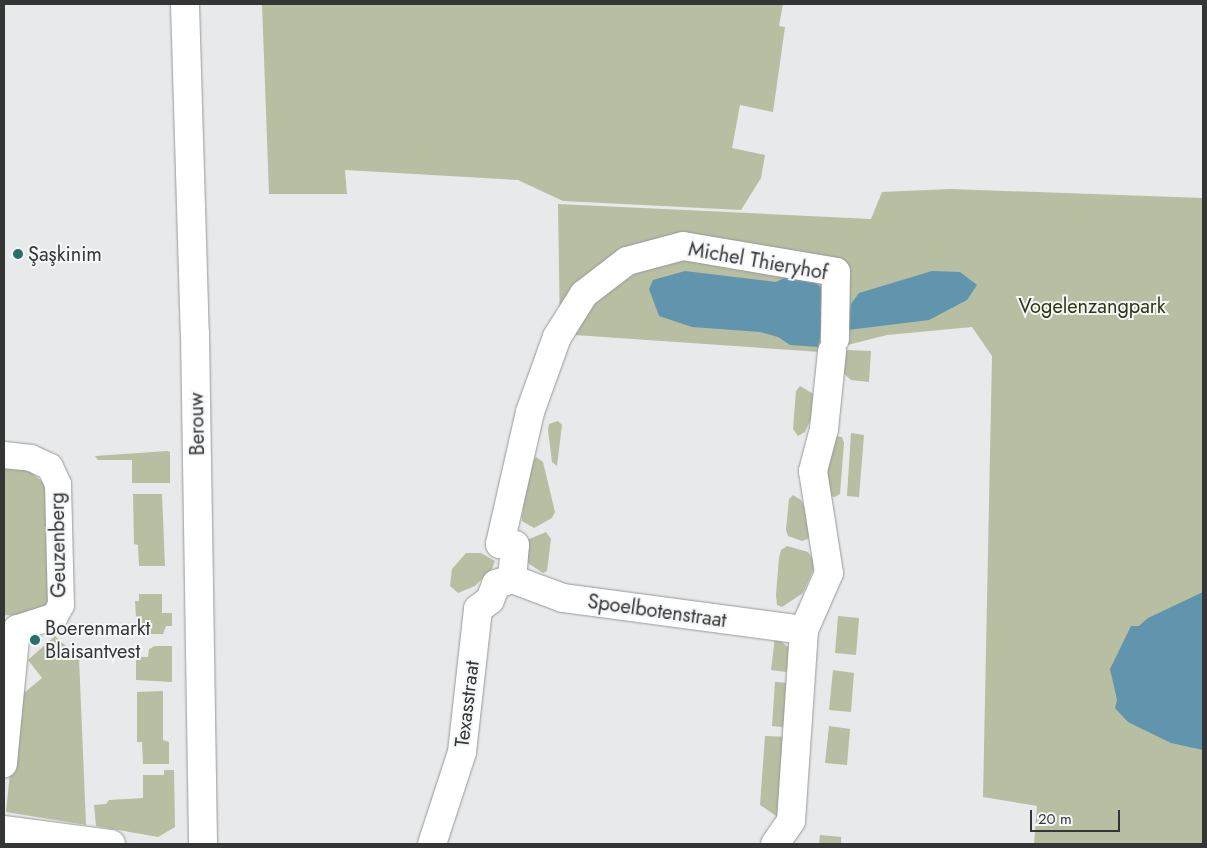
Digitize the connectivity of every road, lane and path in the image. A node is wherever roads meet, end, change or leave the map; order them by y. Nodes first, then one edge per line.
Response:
1 (186, 4) edge
2 (4, 455) edge
3 (512, 579) junction
4 (804, 630) junction
5 (4, 764) edge
6 (4, 830) edge
7 (111, 844) edge
8 (203, 844) edge
9 (432, 844) edge
10 (774, 844) edge

1 - 8 street, Berouw
2 - 5 street, Geuzenberg
3 - 4 street, Spoelbotenstraat
3 - 4 street, Michel Thieryhof
3 - 9 street, Texasstraat
4 - 10 street
6 - 7 street

